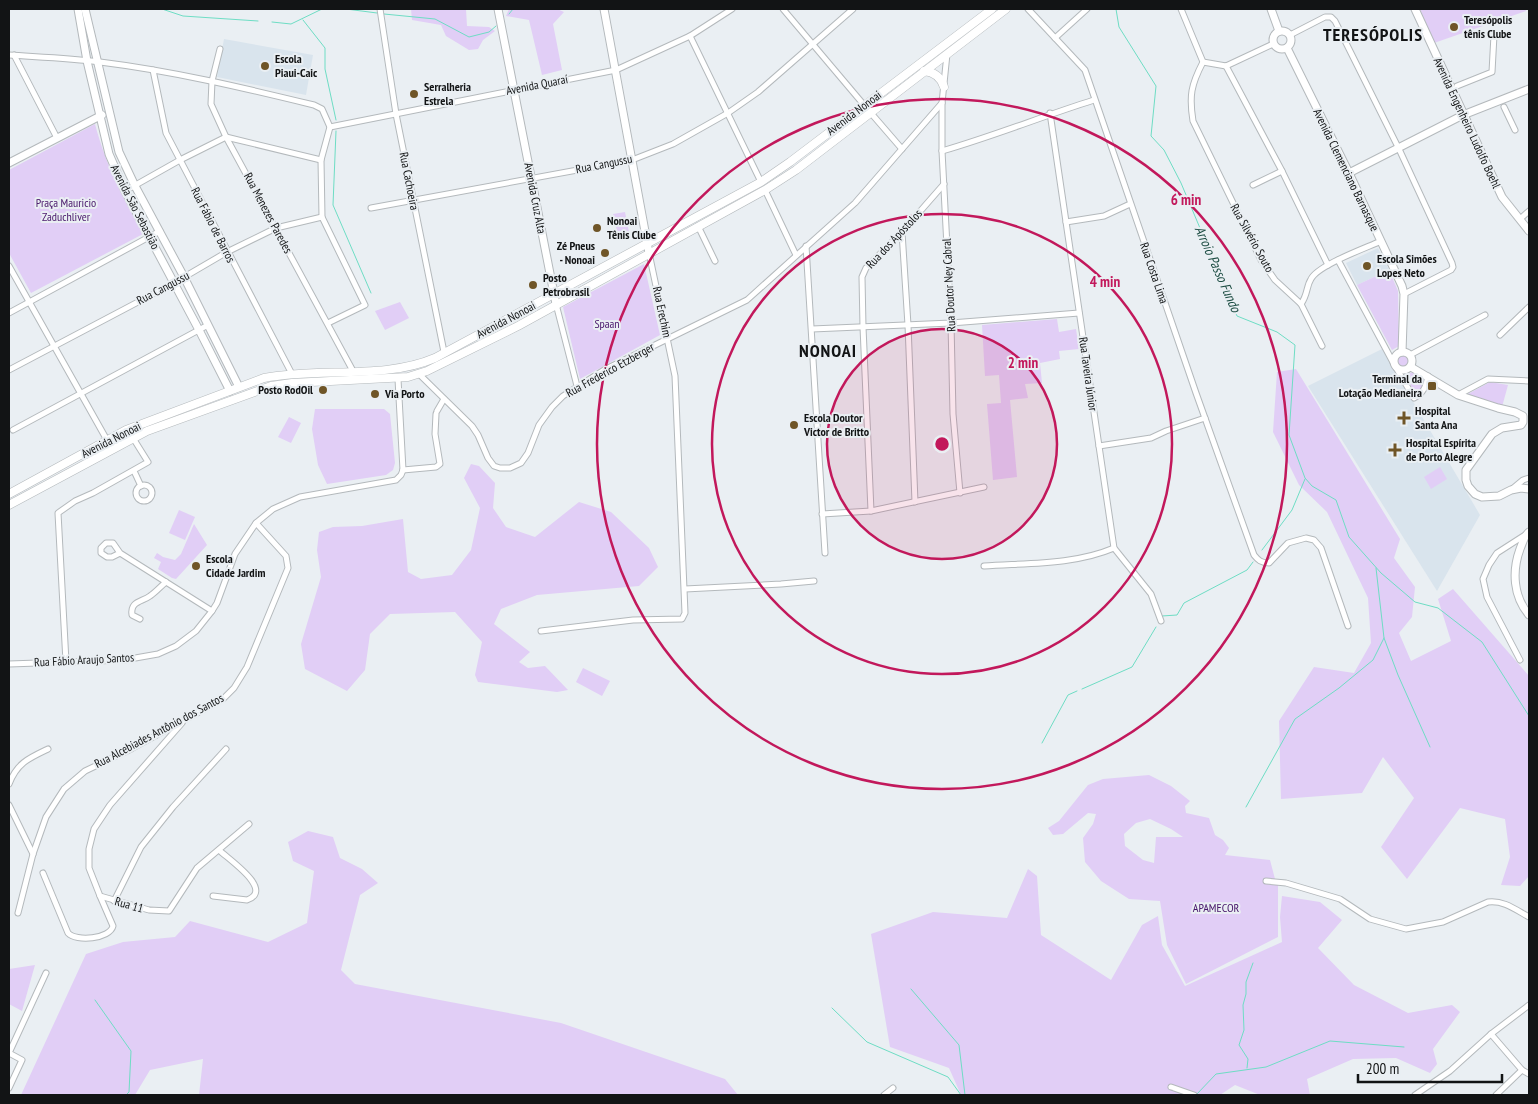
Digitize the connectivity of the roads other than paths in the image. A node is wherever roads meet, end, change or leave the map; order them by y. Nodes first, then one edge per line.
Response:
1 (78, 9) edge
2 (85, 9) edge
3 (380, 9) edge
4 (498, 9) edge
5 (604, 9) edge
6 (732, 9) edge
7 (783, 9) edge
8 (852, 9) edge
9 (992, 9) edge
10 (1006, 9) edge
11 (1028, 9) edge
12 (1087, 9) edge
13 (1181, 9) edge
14 (1271, 9) edge
15 (1415, 9) edge
16 (1279, 31) junction
17 (958, 35) junction
18 (1290, 35) junction
19 (1494, 35) dead end
20 (690, 36) junction
21 (1056, 38) junction
22 (812, 44) junction
23 (1274, 44) junction
24 (1287, 48) junction
25 (220, 49) dead end
26 (951, 51) junction
27 (11, 55) edge
28 (87, 61) junction
29 (98, 61) junction
30 (1203, 62) junction
31 (1226, 66) junction
32 (153, 70) junction
33 (616, 70) junction
34 (924, 72) junction
35 (212, 81) junction
36 (944, 86) junction
37 (1456, 86) dead end
38 (514, 89) junction
39 (1529, 89) edge
40 (1094, 100) junction
41 (942, 103) junction
42 (864, 105) junction
43 (1504, 107) dead end
44 (109, 112) junction
45 (870, 112) junction
46 (728, 113) junction
47 (396, 114) junction
48 (1050, 114) junction
49 (1463, 115) junction
50 (99, 116) junction
51 (330, 127) junction
52 (1515, 130) dead end
53 (226, 137) junction
54 (57, 138) junction
55 (902, 149) junction
56 (1399, 149) junction
57 (942, 151) junction
58 (180, 160) junction
59 (321, 160) junction
60 (632, 160) junction
61 (9, 163) edge
62 (1282, 171) junction
63 (1349, 173) junction
64 (530, 178) junction
65 (761, 182) junction
66 (944, 184) junction
67 (1253, 185) dead end
68 (135, 186) junction
69 (764, 190) junction
70 (125, 191) junction
71 (413, 201) junction
72 (1130, 204) junction
73 (371, 208) dead end
74 (1529, 211) edge
75 (322, 217) junction
76 (1520, 219) junction
77 (1066, 222) junction
78 (698, 226) junction
79 (276, 228) junction
80 (160, 231) junction
81 (1529, 231) edge
82 (902, 232) junction
83 (149, 236) junction
84 (1381, 241) junction
85 (647, 244) junction
86 (806, 246) junction
87 (227, 252) junction
88 (649, 253) junction
89 (796, 255) junction
90 (1338, 260) junction
91 (715, 261) dead end
92 (1328, 265) junction
93 (9, 266) edge
94 (184, 277) junction
95 (174, 282) junction
96 (555, 294) junction
97 (1404, 294) junction
98 (29, 303) junction
99 (556, 304) junction
100 (1301, 304) junction
101 (1529, 307) edge
102 (9, 313) edge
103 (1079, 313) junction
104 (1485, 315) dead end
105 (951, 323) junction
106 (328, 324) junction
107 (208, 325) junction
108 (908, 325) junction
109 (863, 327) junction
110 (812, 329) junction
111 (199, 330) junction
112 (1500, 335) dead end
113 (667, 338) junction
114 (54, 345) junction
115 (1322, 346) dead end
116 (444, 352) junction
117 (1402, 352) junction
118 (1410, 355) junction
119 (1395, 366) junction
120 (1411, 366) junction
121 (9, 370) edge
122 (353, 371) junction
123 (292, 374) junction
124 (420, 375) junction
125 (1428, 376) junction
126 (398, 378) junction
127 (1529, 381) edge
128 (577, 386) junction
129 (239, 387) junction
130 (230, 391) junction
131 (82, 393) junction
132 (1458, 395) junction
133 (444, 399) junction
134 (215, 405) junction
135 (1205, 418) junction
136 (13, 430) dead end
137 (133, 438) junction
138 (108, 440) junction
139 (1099, 446) junction
140 (112, 449) junction
141 (403, 470) junction
142 (134, 472) junction
143 (1529, 478) edge
144 (141, 486) dead end
145 (984, 487) dead end
146 (1529, 489) edge
147 (1511, 490) junction
148 (960, 493) junction
149 (9, 494) edge
150 (915, 502) junction
151 (9, 505) edge
152 (871, 511) junction
153 (822, 514) junction
154 (256, 523) junction
155 (1527, 533) edge
156 (1114, 548) junction
157 (120, 553) dead end
158 (825, 553) dead end
159 (984, 566) dead end
160 (814, 581) dead end
161 (166, 582) junction
162 (685, 589) junction
163 (212, 611) junction
164 (1529, 615) edge
165 (140, 618) dead end
166 (1161, 621) dead end
167 (1348, 626) dead end
168 (541, 631) dead end
169 (1520, 660) dead end
170 (66, 662) junction
171 (9, 664) edge
172 (184, 721) junction
173 (48, 749) dead end
174 (226, 749) dead end
175 (9, 784) edge
176 (9, 805) edge
177 (249, 824) dead end
178 (219, 850) junction
179 (33, 854) junction
180 (43, 873) dead end
181 (1266, 881) dead end
182 (100, 896) junction
183 (213, 896) dead end
184 (114, 901) junction
185 (18, 913) dead end
186 (1529, 917) edge
187 (46, 973) dead end
188 (1529, 1005) edge
189 (1491, 1034) junction
190 (9, 1053) edge
191 (1522, 1070) junction
192 (1529, 1074) edge
193 (9, 1088) edge
194 (893, 1088) dead end
195 (1170, 1088) dead end
196 (884, 1095) edge
197 (1194, 1095) edge
198 (1415, 1095) edge
199 (1496, 1095) edge

1 - 28 street, Avenida São Sebastião
2 - 29 street, Avenida São Sebastião
3 - 47 street, Rua Cachoeira
4 - 38 street, Avenida Cruz Alta
5 - 33 street, Rua Erechim
6 - 20 street, Avenida Quaraí
7 - 22 street
8 - 22 street, Rua Cangussu
9 - 17 main road, Avenida Nonoai
10 - 26 main road, Avenida Nonoai
11 - 21 street, Rua Costa Lima
12 - 21 street
13 - 30 street
14 - 16 street
15 - 49 street, Avenida Engenheiro Ludolfo Boehl
16 - 18 street
16 - 23 street
17 - 26 main road
17 - 42 main road, Avenida Nonoai
18 - 24 street
18 - 56 street
19 - 37 street
20 - 33 street, Avenida Quaraí
20 - 46 street
21 - 40 street, Rua Costa Lima
22 - 42 street
22 - 46 street, Rua Cangussu
23 - 24 street
23 - 31 street
24 - 63 street, Avenida Clemenciano Barnasque
25 - 35 street, Rua Menezes Paredes
26 - 34 main road, Avenida Nonoai
26 - 36 street, Rua Doutor Ney Cabral
27 - 28 street
27 - 54 street
28 - 29 street
28 - 50 street, Avenida São Sebastião
29 - 32 street
29 - 44 street, Avenida São Sebastião
30 - 31 street
30 - 100 street, Rua Silvério Souto
31 - 62 street
32 - 35 street
32 - 58 street, Rua Fábio de Barros
33 - 38 street, Avenida Quaraí
33 - 60 street, Rua Erechim
34 - 36 main road
34 - 45 main road, Avenida Nonoai
35 - 51 street
35 - 53 street, Rua Menezes Paredes
36 - 41 street, Rua Doutor Ney Cabral
38 - 47 street, Avenida Quaraí
38 - 64 street, Avenida Cruz Alta
39 - 49 street
40 - 48 street
40 - 72 street, Rua Costa Lima
41 - 55 street, Rua Frederico Etzberger
41 - 57 street, Rua Doutor Ney Cabral
42 - 65 main road, Avenida Nonoai
43 - 52 street
44 - 50 street
44 - 68 street, Avenida São Sebastião
45 - 55 street
45 - 69 main road, Avenida Nonoai
46 - 60 street, Rua Cangussu
46 - 65 street
47 - 51 street, Avenida Quaraí
47 - 71 street, Rua Cachoeira
48 - 57 street
48 - 77 street, Rua Taveira Júnior
49 - 56 street
49 - 76 street, Avenida Engenheiro Ludolfo Boehl
50 - 54 street
50 - 70 street, Avenida São Sebastião
51 - 59 street
53 - 58 street
53 - 59 street
53 - 79 street, Rua Menezes Paredes
54 - 61 street
55 - 86 street, Rua Frederico Etzberger
56 - 63 street
56 - 97 street
57 - 66 street, Rua Doutor Ney Cabral
58 - 68 street
58 - 87 street, Rua Fábio de Barros
59 - 75 street
60 - 64 street, Rua Cangussu
60 - 85 street, Rua Erechim
62 - 67 street
62 - 92 street
63 - 84 street, Avenida Clemenciano Barnasque
64 - 71 street, Rua Cangussu
64 - 96 street, Avenida Cruz Alta
65 - 85 main road, Avenida Nonoai
66 - 82 street, Rua dos Apóstolos
66 - 105 street, Rua Doutor Ney Cabral
68 - 70 street
68 - 80 street, Avenida São Sebastião
69 - 78 main road, Avenida Nonoai
69 - 89 street
70 - 83 street, Avenida São Sebastião
71 - 73 street, Rua Cangussu
71 - 116 street, Rua Cachoeira
72 - 77 street
72 - 135 street, Rua Costa Lima
74 - 76 street
75 - 79 street, Rua Cangussu
75 - 106 street
76 - 81 street, Avenida Engenheiro Ludolfo Boehl
77 - 103 street, Rua Taveira Júnior
78 - 88 main road, Avenida Nonoai
78 - 91 street
79 - 87 street, Rua Cangussu
79 - 106 street, Rua Menezes Paredes
80 - 83 street
80 - 94 street, Avenida São Sebastião
82 - 108 street
82 - 109 street, Rua dos Apóstolos
83 - 95 street, Avenida São Sebastião
83 - 98 street
84 - 90 street
84 - 97 street, Avenida Clemenciano Barnasque
85 - 88 street, Rua Erechim
85 - 96 main road, Avenida Nonoai
86 - 89 street, Rua Frederico Etzberger
86 - 110 street
87 - 94 street, Rua Cangussu
87 - 123 street, Rua Fábio de Barros
88 - 99 main road, Avenida Nonoai
88 - 113 street, Rua Erechim
89 - 113 street, Rua Frederico Etzberger
90 - 92 street
90 - 119 street
92 - 100 street
93 - 98 street
94 - 95 street, Rua Cangussu
94 - 107 street, Avenida São Sebastião
95 - 111 street, Avenida São Sebastião
95 - 114 street, Rua Cangussu
96 - 99 street, Avenida Cruz Alta
96 - 116 main road, Avenida Nonoai
97 - 117 street, Avenida Clemenciano Barnasque
98 - 102 street
98 - 114 street
99 - 124 main road, Avenida Nonoai
99 - 128 street, Avenida Cruz Alta
100 - 115 street, Rua Silvério Souto
101 - 112 street
103 - 105 street
103 - 139 street, Rua Taveira Júnior
104 - 118 street
105 - 108 street
105 - 148 street, Rua Doutor Ney Cabral
106 - 122 street, Rua Menezes Paredes
107 - 111 street
107 - 129 street, Avenida São Sebastião
108 - 109 street
108 - 150 street
109 - 110 street
109 - 152 street, Rua dos Apóstolos
110 - 153 street
111 - 130 street, Avenida São Sebastião
111 - 131 street
113 - 128 street, Rua Frederico Etzberger
113 - 162 street, Rua Erechim
114 - 121 street, Rua Cangussu
114 - 131 street
116 - 122 main road, Avenida Nonoai
117 - 118 street
117 - 119 street
118 - 120 street
119 - 120 street
119 - 125 street
120 - 125 street
122 - 123 main road, Avenida Nonoai
123 - 129 main road, Avenida Nonoai
124 - 126 main road, Avenida Nonoai
124 - 133 street, Rua Frederico Etzberger
125 - 132 street
126 - 134 main road, Avenida Nonoai
126 - 141 street
127 - 132 street
128 - 133 street, Rua Frederico Etzberger
129 - 130 main road, Avenida Nonoai
129 - 134 main road
130 - 138 main road, Avenida Nonoai
131 - 136 street
131 - 138 street
132 - 147 street
133 - 141 street
134 - 137 main road, Avenida Nonoai
135 - 139 street
135 - 167 street, Rua Costa Lima
137 - 140 main road, Avenida Nonoai
137 - 142 street
138 - 140 street
138 - 149 main road, Avenida Nonoai
139 - 156 street, Rua Taveira Júnior
140 - 151 main road, Avenida Nonoai
141 - 154 street, Rua Fábio Araujo Santos
142 - 144 street
142 - 170 street
143 - 147 street
145 - 148 street
146 - 147 street
148 - 150 street
150 - 152 street
152 - 153 street
153 - 158 street
154 - 163 street, Rua Fábio Araujo Santos
154 - 172 street, Rua Alcebiades Antônio dos Santos
155 - 164 street
155 - 169 street
156 - 159 street
156 - 166 street
157 - 161 street
160 - 162 street
161 - 163 street
161 - 165 street
162 - 168 street, Rua Erechim
163 - 170 street, Rua Fábio Araujo Santos
170 - 171 street, Rua Fábio Araujo Santos
172 - 179 street, Rua Alcebiades Antônio dos Santos
172 - 182 street, Rua 11
173 - 175 street
174 - 184 street
176 - 179 street
177 - 178 street, Rua 11
178 - 183 street
178 - 184 street, Rua 11
179 - 185 street, Rua Alcebiades Antônio dos Santos
180 - 182 street
181 - 186 street
182 - 184 street, Rua 11
187 - 190 street
188 - 189 street
189 - 191 street
189 - 198 street
190 - 193 street
191 - 192 street
191 - 199 street
194 - 196 street
195 - 197 street

